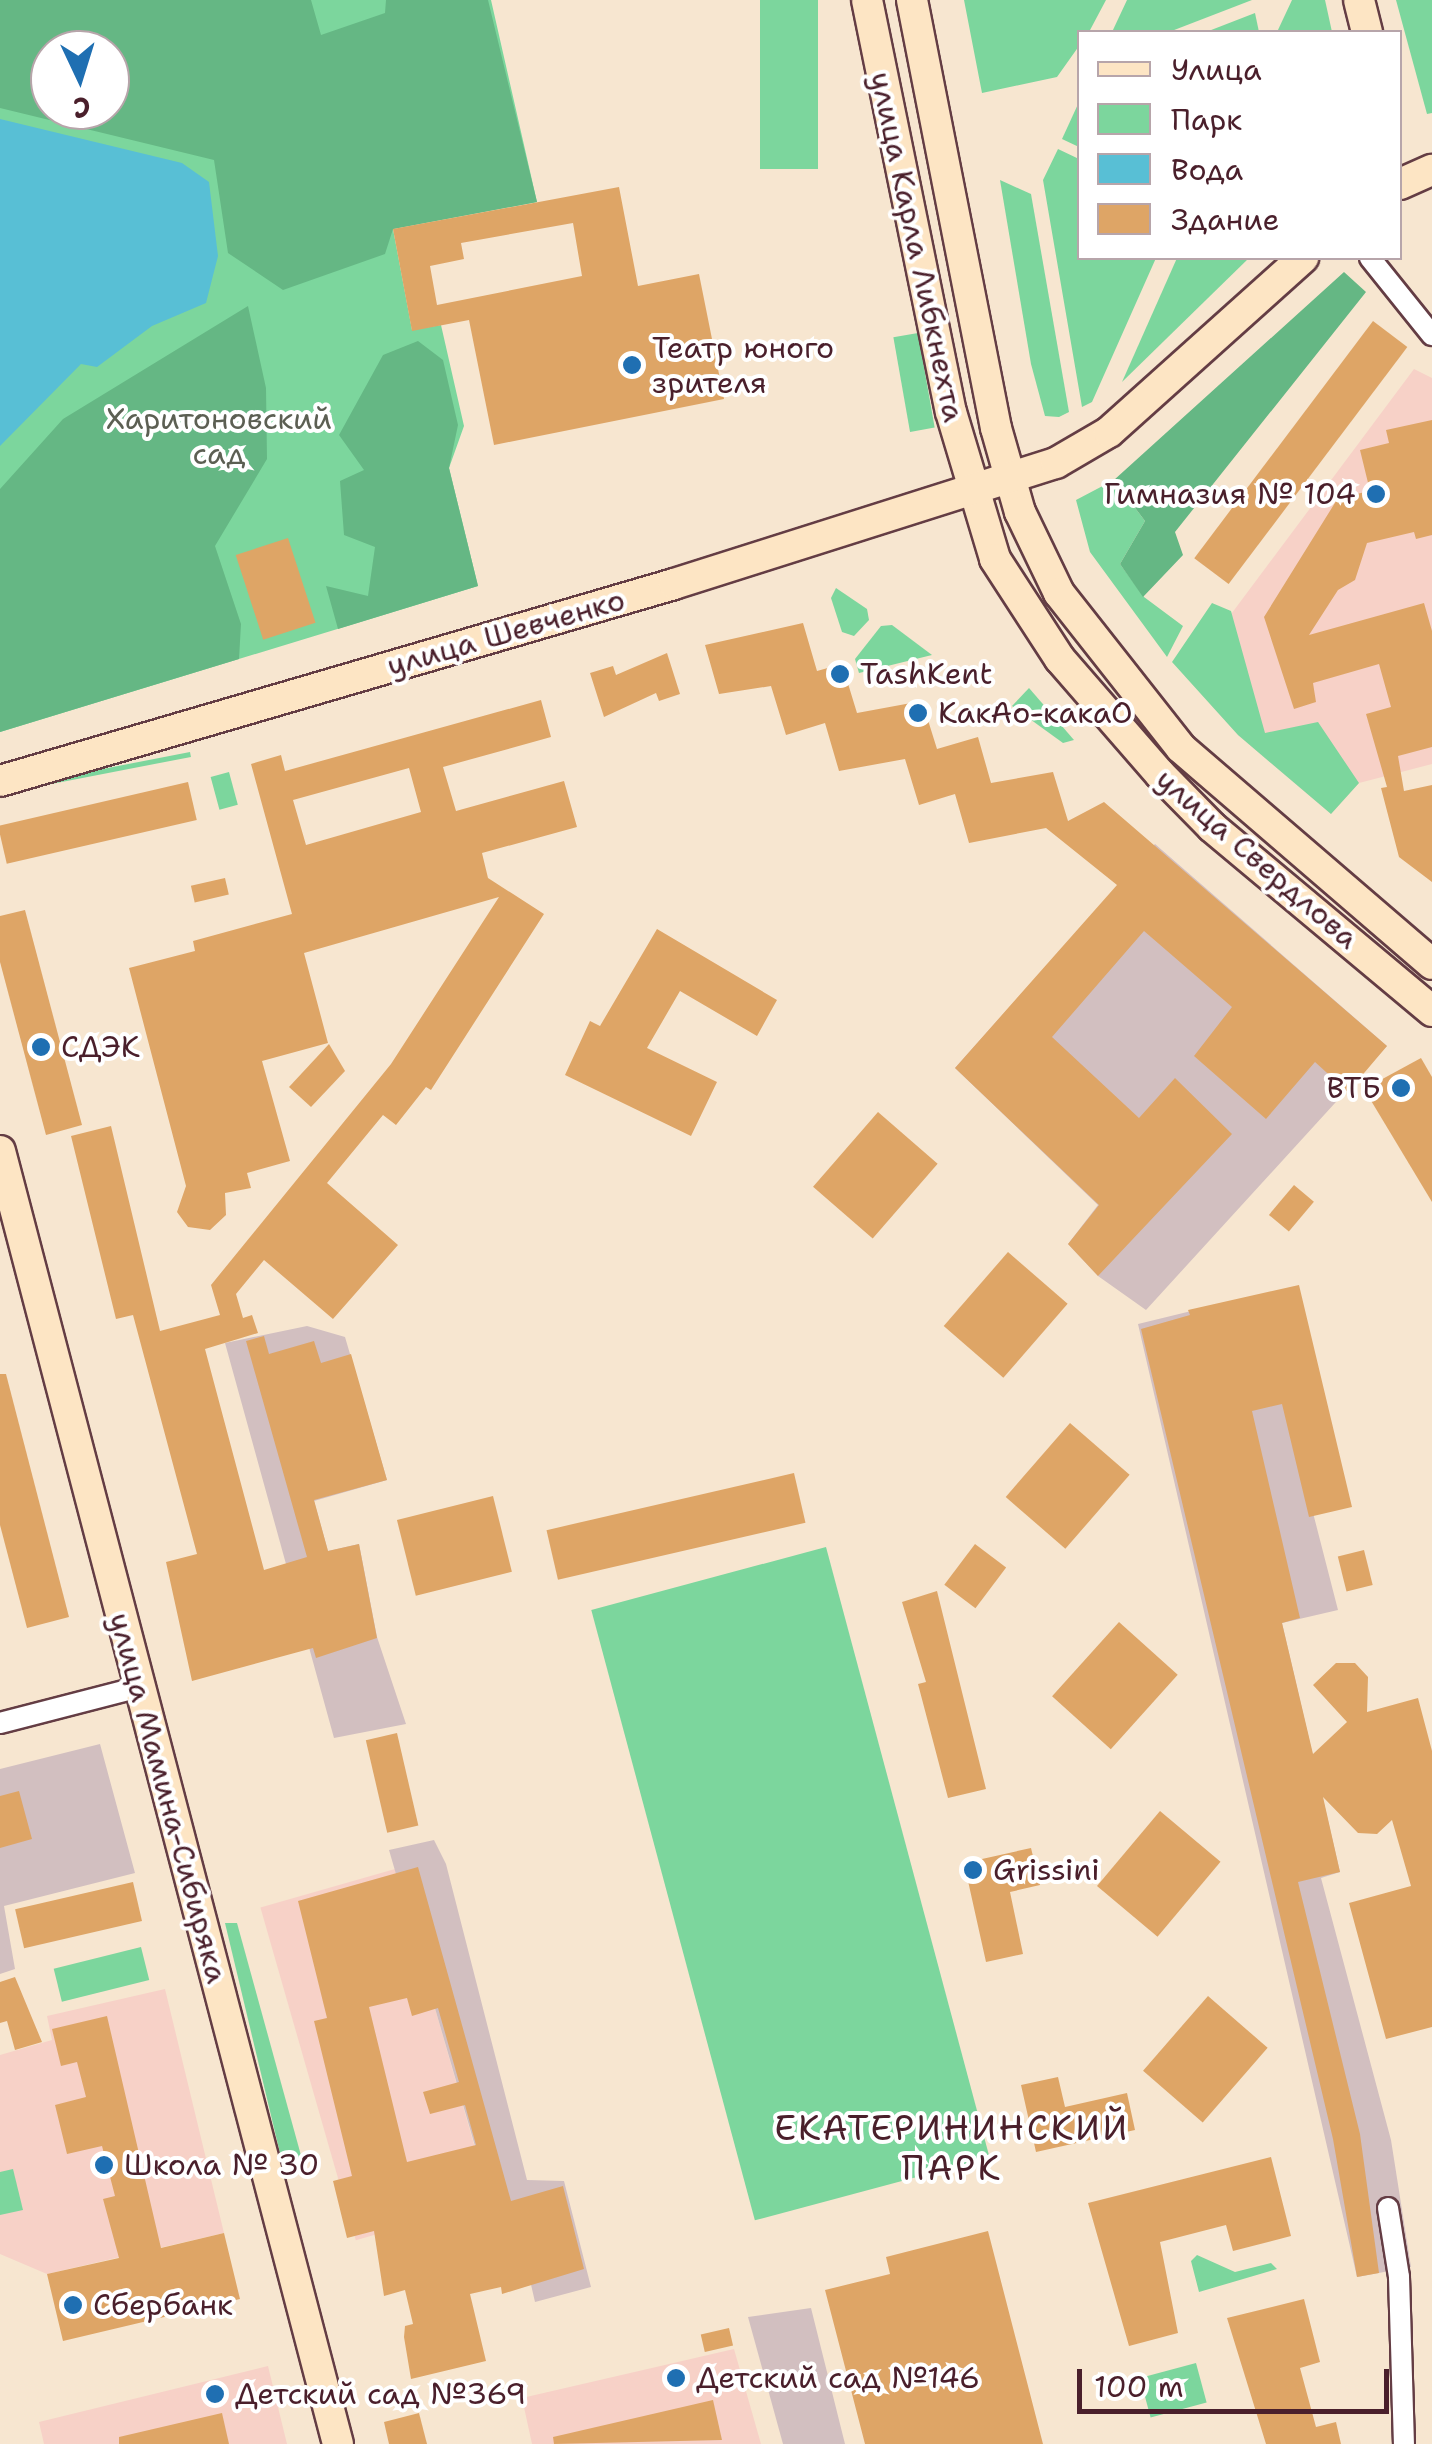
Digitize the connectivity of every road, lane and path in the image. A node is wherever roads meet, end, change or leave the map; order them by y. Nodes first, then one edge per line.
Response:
1 (867, 0) edge
2 (912, 0) edge
3 (1360, 0) edge
4 (1368, 30) edge
5 (1301, 260) edge
6 (1372, 260) edge
7 (1432, 336) edge
8 (1010, 481) junction
9 (970, 493) junction
10 (0, 781) edge
11 (1432, 964) edge
12 (1432, 1011) edge
13 (0, 1151) edge
14 (140, 1687) junction
15 (0, 1723) edge
16 (1388, 2208) dead end
17 (338, 2444) edge
18 (1404, 2444) edge

1 - 9 main road, улица Карла Либкнехта
2 - 8 main road, улица Карла Либкнехта
3 - 4 main road
5 - 8 main road, улица Шевченко
6 - 7 street
8 - 9 main road, улица Шевченко
8 - 11 main road, улица Свердлова
9 - 10 main road, улица Шевченко
9 - 12 main road, улица Свердлова
13 - 14 main road, улица Мамина-Сибиряка
14 - 15 street
14 - 17 main road, улица Мамина-Сибиряка
16 - 18 street

